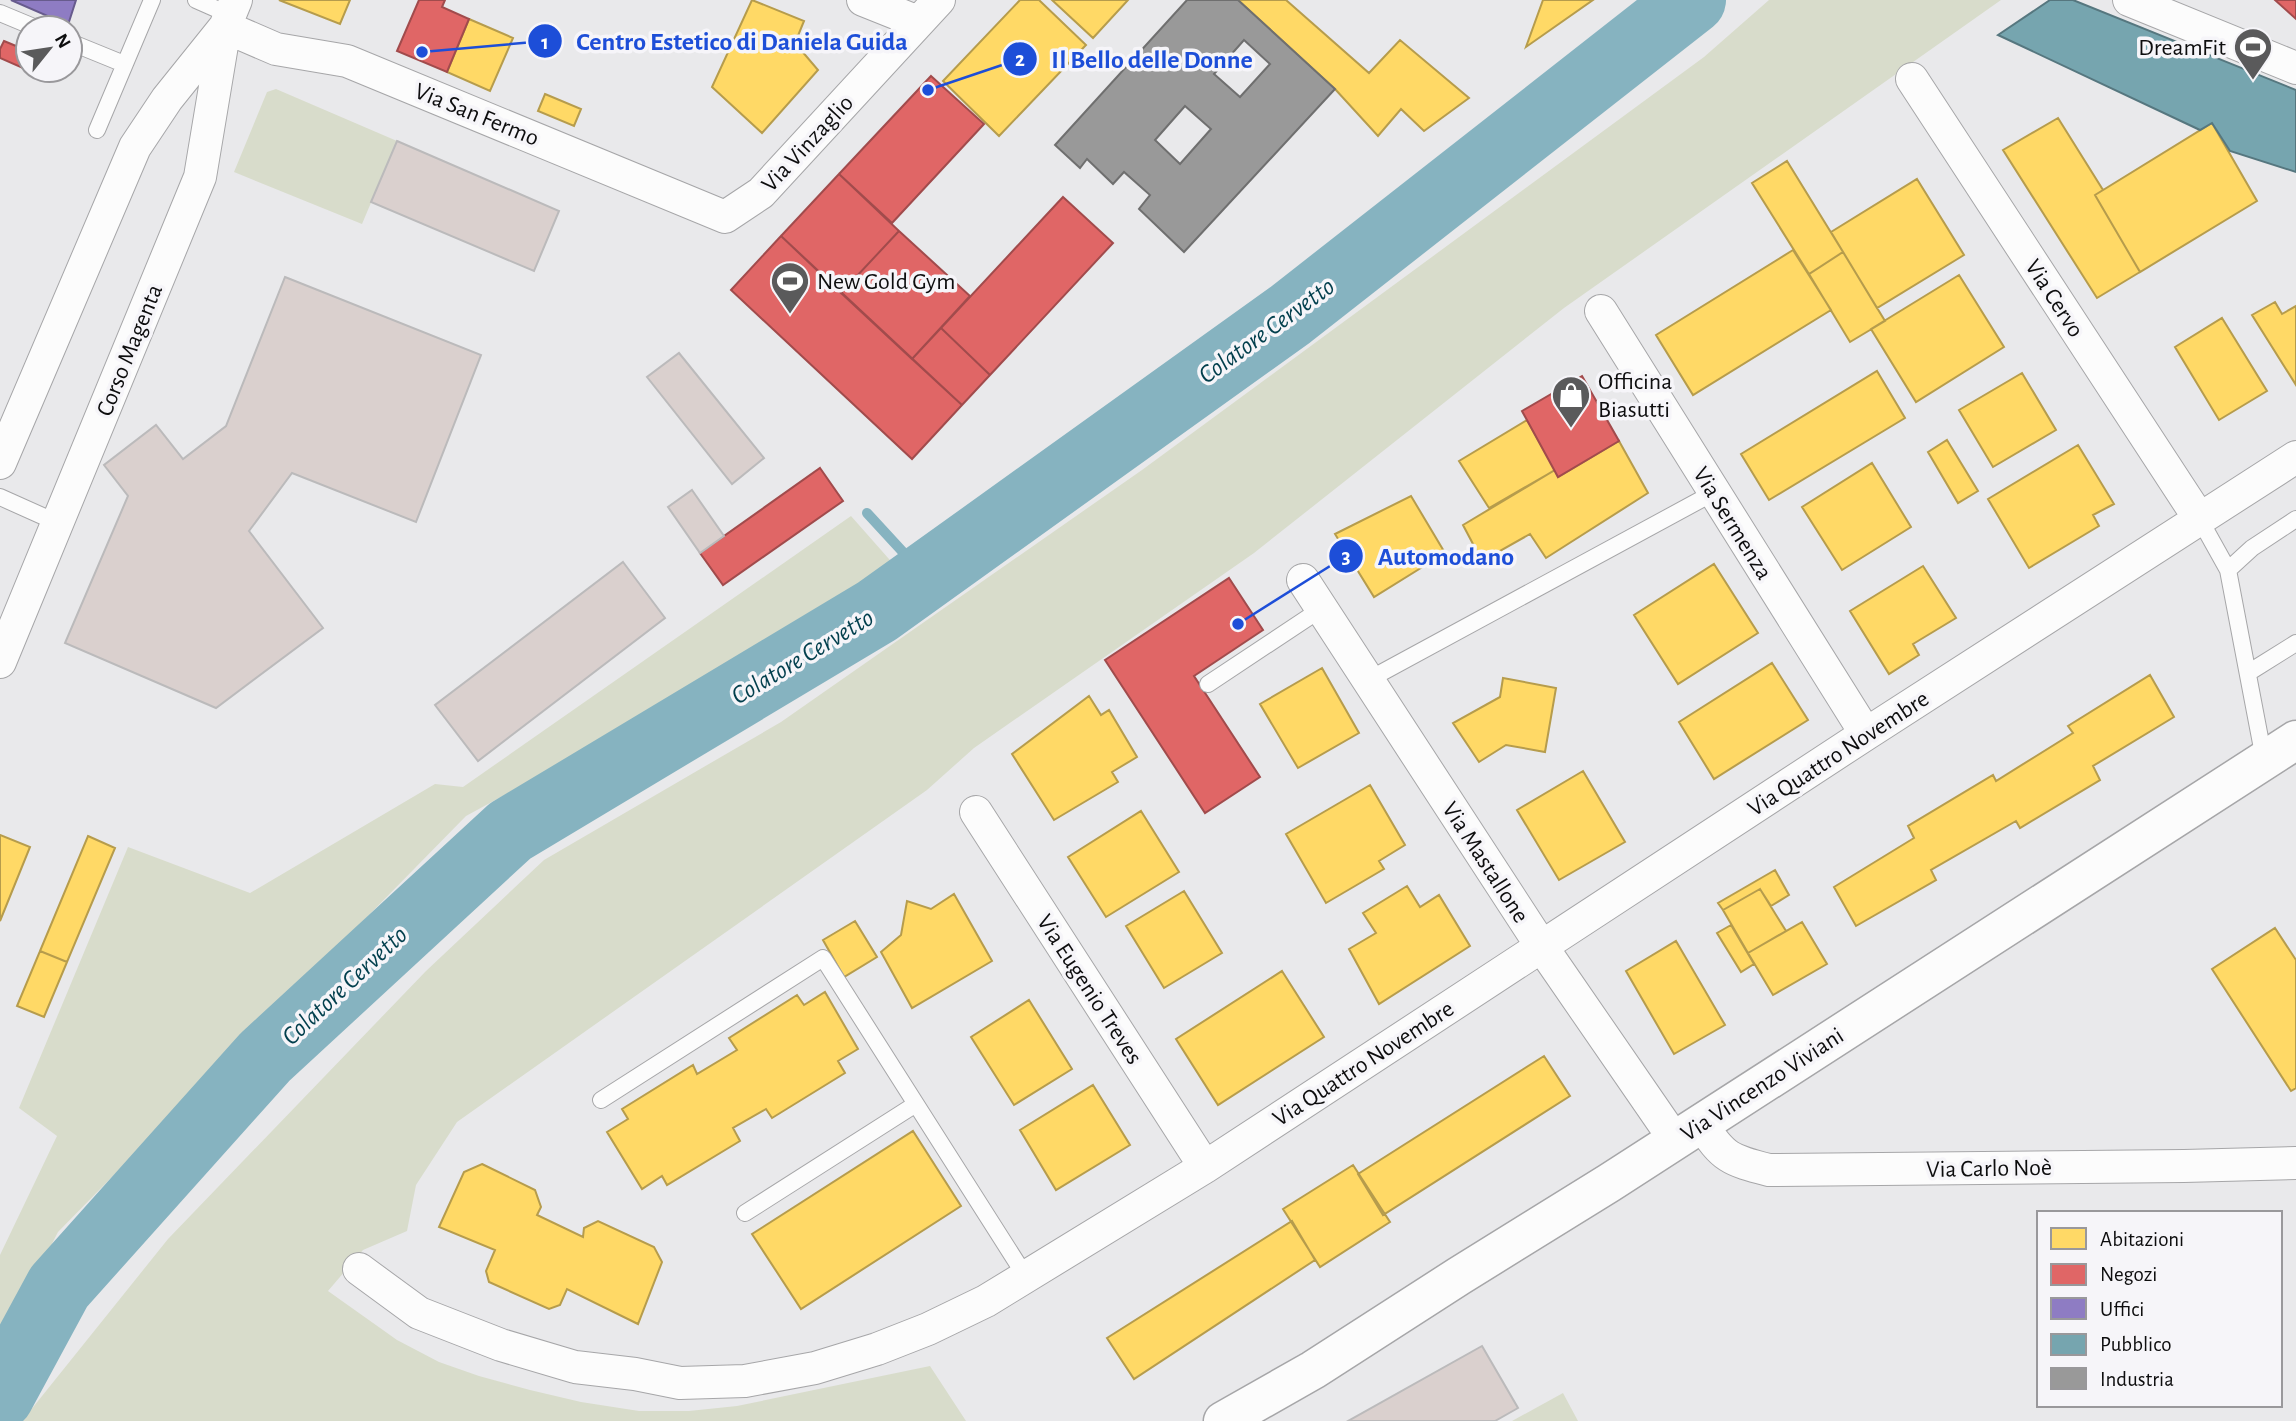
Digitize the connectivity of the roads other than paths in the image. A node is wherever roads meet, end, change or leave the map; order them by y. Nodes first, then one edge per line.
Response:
1 (152, 0) edge
2 (196, 0) edge
3 (863, 0) edge
4 (2129, 0) edge
5 (928, 11) edge
6 (230, 14) edge
7 (84, 48) edge
8 (124, 64) junction
9 (2296, 68) edge
10 (1912, 79) dead end
11 (97, 130) dead end
12 (725, 217) joint
13 (1601, 311) dead end
14 (2296, 457) edge
15 (0, 463) edge
16 (1713, 493) junction
17 (0, 497) edge
18 (2199, 518) junction
19 (2296, 519) edge
20 (58, 523) junction
21 (2228, 570) junction
22 (1303, 580) dead end
23 (1321, 609) junction
24 (2296, 643) edge
25 (0, 662) edge
26 (2248, 673) junction
27 (1368, 680) junction
28 (1208, 684) dead end
29 (1866, 734) junction
30 (2296, 740) edge
31 (2264, 761) junction
32 (976, 812) dead end
33 (1542, 947) junction
34 (601, 1100) dead end
35 (916, 1104) junction
36 (1688, 1132) junction
37 (2296, 1163) edge
38 (1205, 1167) junction
39 (745, 1213) dead end
40 (359, 1269) dead end
41 (1026, 1277) junction
42 (1223, 1421) edge

1 - 8 lane
2 - 6 lane
3 - 5 street
4 - 9 street
5 - 12 street, Via Vinzaglio
6 - 12 street, Via San Fermo
6 - 15 street
6 - 20 street, Corso Magenta
7 - 8 lane
8 - 11 lane
10 - 18 street, Via Cervo
13 - 16 street, Via Sermenza
14 - 18 street, Via Quattro Novembre
16 - 27 lane
16 - 29 street, Via Sermenza
17 - 20 lane
18 - 21 lane
18 - 29 street, Via Quattro Novembre
19 - 21 lane
20 - 25 street, Corso Magenta
21 - 26 lane
22 - 23 street, Via Mastallone
23 - 27 street, Via Mastallone
23 - 28 lane
24 - 26 lane
26 - 31 lane
27 - 33 street, Via Mastallone
29 - 33 street, Via Quattro Novembre
30 - 31 main road, Via Vincenzo Viviani
31 - 36 main road, Via Vincenzo Viviani
32 - 38 street, Via Eugenio Treves
33 - 36 street, Via Mastallone
33 - 38 street, Via Quattro Novembre
34 - 35 lane
35 - 39 lane
35 - 41 lane
36 - 37 street, Via Carlo Noè
36 - 42 main road, Via Vincenzo Viviani
38 - 41 street, Via Quattro Novembre
40 - 41 street, Via Quattro Novembre

